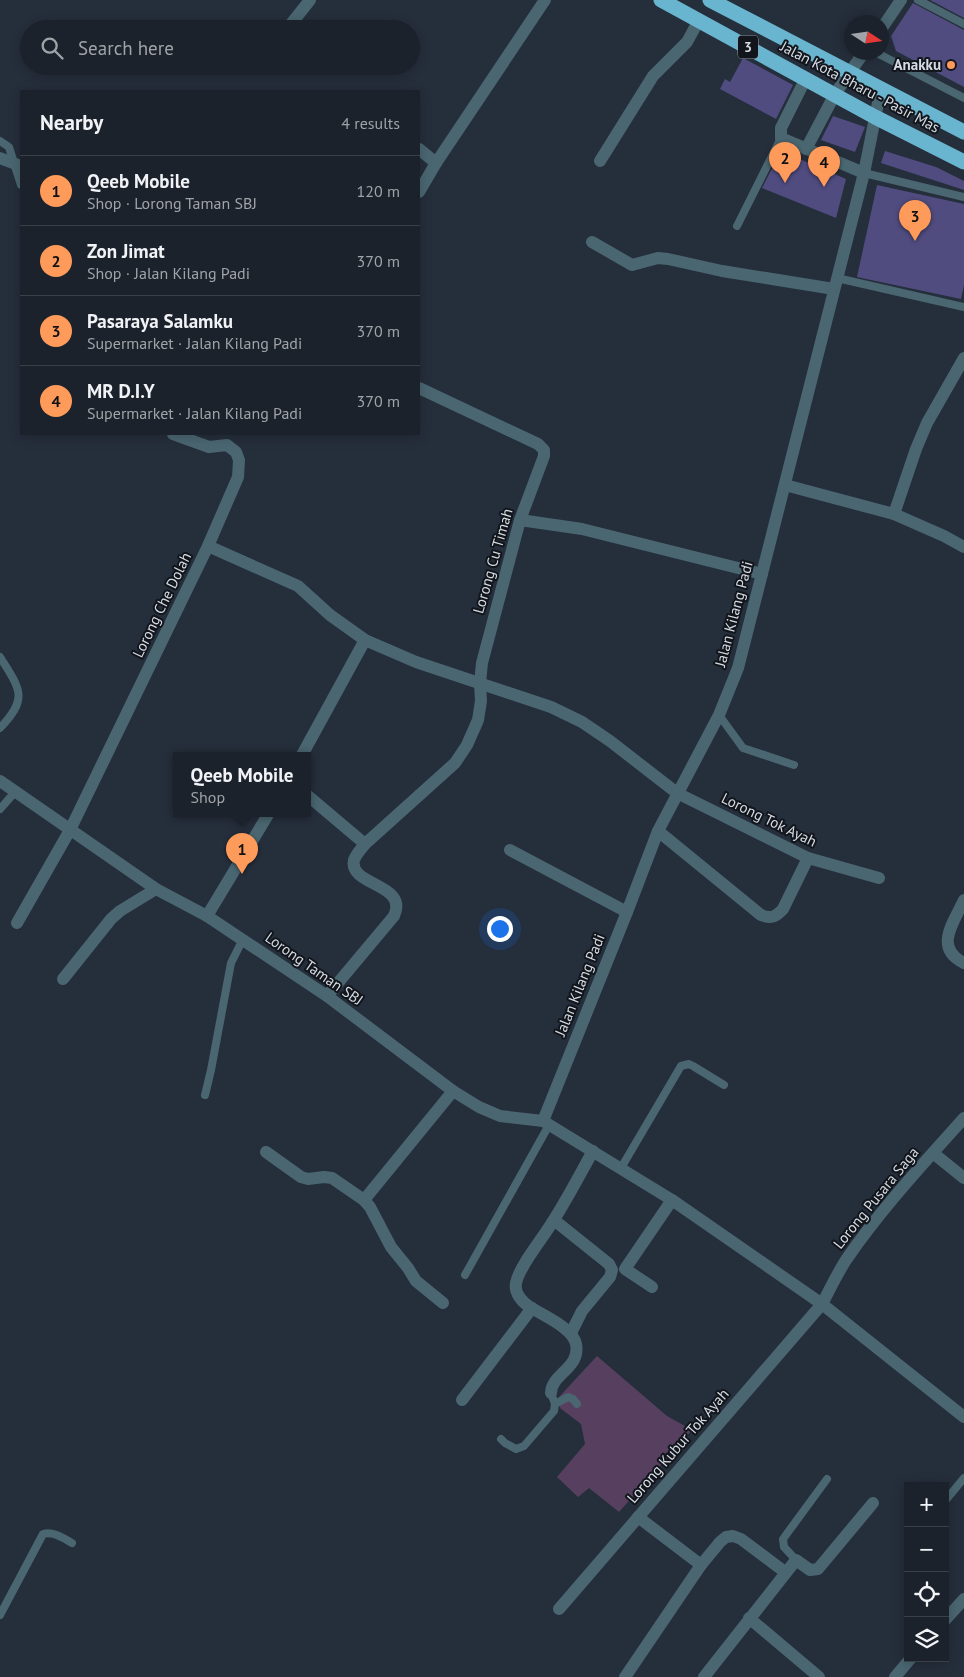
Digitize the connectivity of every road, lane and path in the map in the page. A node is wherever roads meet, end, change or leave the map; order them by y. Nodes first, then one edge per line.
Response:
1 (310, 0) edge
2 (545, 0) edge
3 (661, 0) edge
4 (710, 0) edge
5 (901, 0) edge
6 (918, 0) edge
7 (889, 18) edge
8 (294, 20) edge
9 (699, 20) junction
10 (964, 24) edge
11 (889, 59) edge
12 (859, 60) edge
13 (850, 73) junction
14 (806, 78) junction
15 (880, 88) junction
16 (835, 94) junction
17 (964, 98) edge
18 (875, 117) junction
19 (964, 132) edge
20 (781, 138) junction
21 (0, 141) edge
22 (806, 149) junction
23 (420, 150) edge
24 (0, 158) edge
25 (600, 161) dead end
26 (964, 162) edge
27 (436, 163) junction
28 (18, 165) edge
29 (864, 173) junction
30 (20, 183) edge
31 (420, 190) edge
32 (964, 197) edge
33 (737, 226) dead end
34 (592, 242) dead end
35 (836, 284) junction
36 (964, 307) edge
37 (964, 358) edge
38 (420, 388) edge
39 (176, 435) edge
40 (785, 485) junction
41 (894, 514) junction
42 (520, 520) junction
43 (208, 546) junction
44 (964, 547) edge
45 (762, 574) junction
46 (364, 640) junction
47 (0, 657) edge
48 (480, 683) junction
49 (719, 715) junction
50 (0, 728) edge
51 (304, 752) edge
52 (794, 765) dead end
53 (0, 781) edge
54 (15, 792) junction
55 (677, 793) junction
56 (311, 798) edge
57 (0, 809) edge
58 (267, 817) edge
59 (70, 830) junction
60 (658, 831) junction
61 (365, 844) junction
62 (510, 850) dead end
63 (808, 858) junction
64 (879, 878) dead end
65 (156, 889) junction
66 (964, 900) edge
67 (628, 912) junction
68 (207, 916) junction
69 (17, 923) dead end
70 (243, 939) junction
71 (964, 963) edge
72 (63, 979) dead end
73 (327, 996) junction
74 (724, 1084) dead end
75 (453, 1091) junction
76 (204, 1095) dead end
77 (964, 1118) edge
78 (546, 1123) junction
79 (594, 1151) junction
80 (266, 1152) dead end
81 (933, 1153) junction
82 (621, 1168) junction
83 (964, 1178) edge
84 (364, 1200) junction
85 (672, 1200) junction
86 (554, 1220) junction
87 (465, 1275) dead end
88 (652, 1287) dead end
89 (443, 1303) dead end
90 (822, 1304) junction
91 (532, 1308) junction
92 (571, 1333) junction
93 (553, 1398) junction
94 (462, 1400) dead end
95 (577, 1404) dead end
96 (964, 1417) edge
97 (501, 1439) dead end
98 (964, 1478) edge
99 (828, 1479) dead end
100 (949, 1496) edge
101 (873, 1503) dead end
102 (638, 1517) junction
103 (72, 1542) dead end
104 (796, 1560) junction
105 (701, 1565) junction
106 (785, 1572) junction
107 (964, 1599) edge
108 (559, 1608) dead end
109 (0, 1614) edge
110 (948, 1617) edge
111 (749, 1618) junction
112 (908, 1662) edge
113 (625, 1677) edge
114 (704, 1677) edge
115 (819, 1677) edge
116 (895, 1677) edge

1 - 8 street
2 - 27 street
3 - 9 highway, Jalan Kota Bharu - Pasir Mas / 3
4 - 13 highway, Jalan Kota Bharu - Pasir Mas / 3
5 - 7 street
6 - 10 lane
9 - 14 highway, Jalan Kota Bharu - Pasir Mas / 3
9 - 25 street
11 - 17 lane
12 - 13 street
13 - 15 highway, Jalan Kota Bharu - Pasir Mas / 3
13 - 16 street
14 - 16 highway, Jalan Kota Bharu - Pasir Mas / 3
14 - 20 street
15 - 18 street, Jalan Kilang Padi
15 - 19 highway, Jalan Kota Bharu - Pasir Mas / 3
16 - 18 highway, Jalan Kota Bharu - Pasir Mas / 3
16 - 22 street
18 - 26 highway, Jalan Kota Bharu - Pasir Mas / 3
18 - 29 street, Jalan Kilang Padi
20 - 22 street
20 - 33 lane
21 - 28 lane
22 - 29 street
23 - 27 street
24 - 28 street
27 - 31 street
28 - 30 lane
29 - 32 lane
29 - 35 street, Jalan Kilang Padi
34 - 35 street
35 - 36 lane
35 - 40 street, Jalan Kilang Padi
37 - 41 street
38 - 42 street, Lorong Cu Timah
39 - 43 street, Lorong Che Dolah
40 - 41 street
40 - 45 street, Jalan Kilang Padi
41 - 44 street
42 - 45 street
42 - 48 street, Lorong Cu Timah
43 - 46 street
43 - 59 street, Lorong Che Dolah
45 - 49 street, Jalan Kilang Padi
46 - 48 street
46 - 51 street
47 - 50 lane
48 - 55 street
48 - 61 street, Lorong Cu Timah
49 - 52 lane
49 - 55 street, Jalan Kilang Padi
53 - 54 street, Lorong Taman SBJ
54 - 57 lane
54 - 59 street, Lorong Taman SBJ
55 - 60 street, Jalan Kilang Padi
55 - 63 street, Lorong Tok Ayah
56 - 61 street
58 - 68 street
59 - 65 street, Lorong Taman SBJ
59 - 69 street, Lorong Che Dolah
60 - 63 street
60 - 67 street, Jalan Kilang Padi
61 - 73 street
62 - 67 street
63 - 64 street, Lorong Tok Ayah
65 - 68 street, Lorong Taman SBJ
65 - 72 street
66 - 71 street
67 - 78 street, Jalan Kilang Padi
68 - 70 street, Lorong Taman SBJ
70 - 73 street, Lorong Taman SBJ
70 - 76 lane
73 - 75 street, Lorong Taman SBJ
74 - 82 lane
75 - 78 street, Lorong Taman SBJ
75 - 84 street
77 - 81 street, Lorong Pusara Saga
78 - 79 street
78 - 87 lane
79 - 82 street
79 - 86 street
80 - 84 street
81 - 83 street
81 - 90 street, Lorong Pusara Saga
82 - 85 street
84 - 89 street
85 - 88 street
85 - 90 street
86 - 91 street
86 - 92 street
90 - 96 street
90 - 102 street, Lorong Kubur Tok Ayah
91 - 92 street
91 - 94 street
92 - 93 street
93 - 95 lane
93 - 97 lane
98 - 100 lane
99 - 104 lane
101 - 104 street
102 - 105 street
102 - 108 street, Lorong Kubur Tok Ayah
103 - 109 lane
104 - 106 street
105 - 106 street
105 - 113 street
106 - 111 street
107 - 110 street
111 - 114 street
111 - 115 street
112 - 116 street

